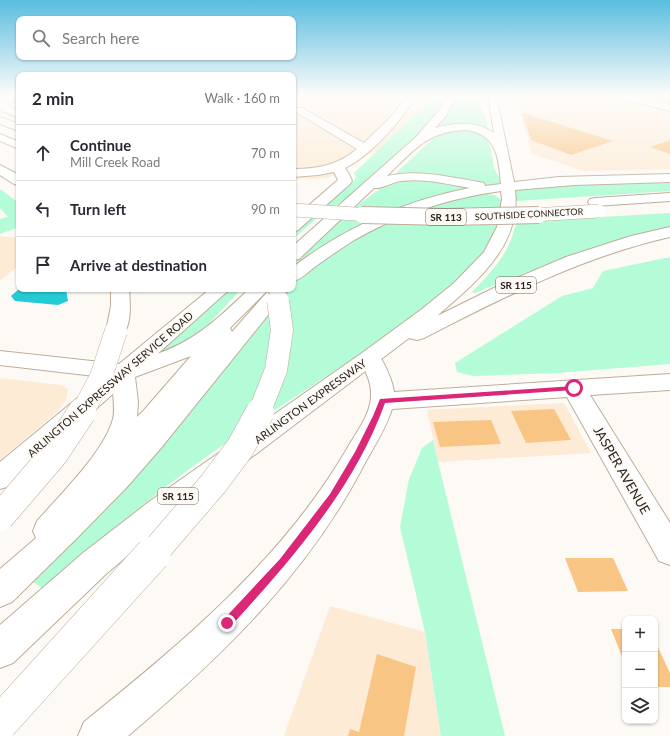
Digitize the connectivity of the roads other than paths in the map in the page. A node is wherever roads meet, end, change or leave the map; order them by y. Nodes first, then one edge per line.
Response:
1 (334, 129) edge
2 (383, 129) edge
3 (428, 129) edge
4 (441, 129) edge
5 (477, 129) edge
6 (498, 130) edge
7 (0, 137) edge
8 (419, 140) junction
9 (16, 145) edge
10 (364, 148) junction
11 (505, 163) junction
12 (336, 167) junction
13 (0, 169) edge
14 (296, 173) edge
15 (16, 179) edge
16 (670, 179) edge
17 (572, 181) junction
18 (508, 187) junction
19 (358, 196) junction
20 (670, 197) edge
21 (296, 201) edge
22 (597, 206) junction
23 (670, 206) edge
24 (296, 210) edge
25 (296, 224) edge
26 (670, 232) edge
27 (296, 252) edge
28 (296, 274) edge
29 (120, 292) edge
30 (217, 292) edge
31 (257, 292) edge
32 (257, 292) edge
33 (277, 292) edge
34 (278, 292) edge
35 (0, 358) edge
36 (370, 358) junction
37 (123, 373) junction
38 (670, 382) edge
39 (574, 388) junction
40 (383, 400) junction
41 (0, 478) edge
42 (0, 517) edge
43 (41, 540) junction
44 (670, 551) edge
45 (0, 582) edge
46 (0, 591) edge
47 (0, 650) edge
48 (0, 723) edge
49 (98, 736) edge

1 - 10 main road
2 - 10 main road
3 - 8 main road
4 - 8 main road
5 - 11 main road
6 - 11 main road, ARLINGTON EXPRESSWAY
7 - 9 main road
8 - 19 main road
10 - 12 main road
11 - 17 main road
11 - 18 main road, ARLINGTON EXPRESSWAY
12 - 14 main road
12 - 25 main road
13 - 15 main road
16 - 17 main road
17 - 18 main road
18 - 19 main road
18 - 28 main road
18 - 36 main road, ARLINGTON EXPRESSWAY
19 - 27 main road
20 - 22 main road, SOUTHSIDE CONNECTOR / SR 113
21 - 22 main road, SOUTHSIDE CONNECTOR / SR 113
22 - 23 main road, SOUTHSIDE CONNECTOR / SR 113
22 - 24 main road, SOUTHSIDE CONNECTOR / SR 113, bridge
26 - 36 main road, SR 115
29 - 42 main road, bridge
30 - 37 main road, ARLINGTON EXPRESSWAY SERVICE ROAD
31 - 37 main road
32 - 43 main road
33 - 46 main road
34 - 48 main road, bridge
35 - 37 main road
36 - 40 main road
36 - 47 main road, ARLINGTON EXPRESSWAY / SR 115
37 - 41 main road, ARLINGTON EXPRESSWAY SERVICE ROAD
37 - 43 main road
38 - 39 main road
39 - 40 main road
39 - 44 main road, JASPER AVENUE
40 - 49 main road
43 - 45 main road

